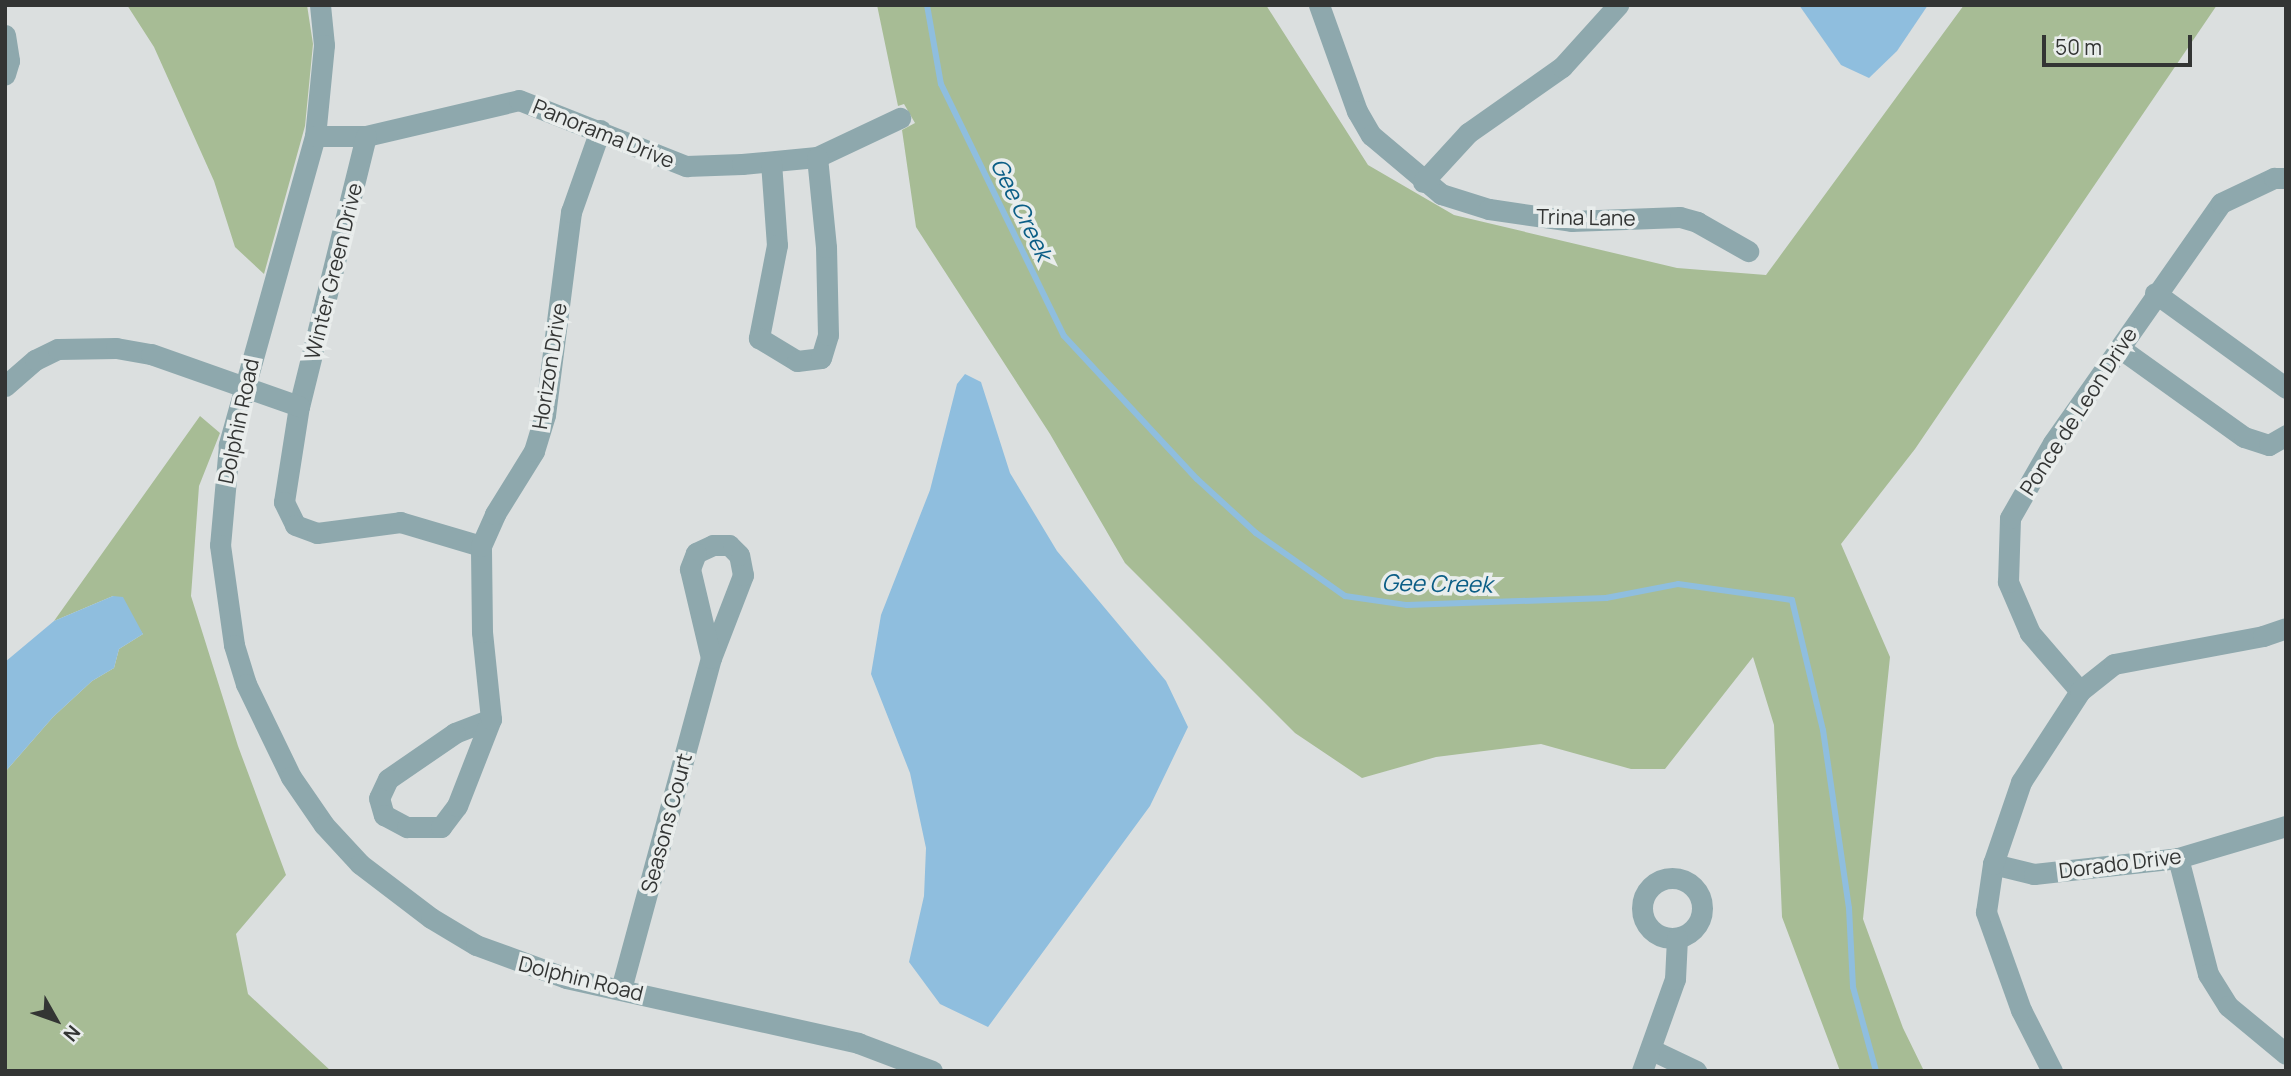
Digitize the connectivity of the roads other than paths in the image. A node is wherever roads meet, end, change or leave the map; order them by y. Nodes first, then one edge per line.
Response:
1 (320, 5) edge
2 (1319, 5) edge
3 (1618, 5) edge
4 (5, 35) edge
5 (5, 74) edge
6 (900, 118) dead end
7 (600, 130) junction
8 (315, 136) junction
9 (366, 136) junction
10 (817, 157) junction
11 (771, 162) junction
12 (2286, 178) edge
13 (1423, 182) junction
14 (1748, 251) dead end
15 (2155, 293) junction
16 (2121, 349) junction
17 (5, 386) edge
18 (243, 387) junction
19 (2286, 388) edge
20 (299, 406) junction
21 (2286, 435) edge
22 (481, 546) junction
23 (2286, 628) edge
24 (711, 658) junction
25 (2080, 691) junction
26 (491, 719) junction
27 (2286, 826) edge
28 (2178, 858) junction
29 (1993, 864) junction
30 (1677, 938) dead end
31 (621, 989) junction
32 (1652, 1050) junction
33 (2286, 1054) edge
34 (932, 1071) edge
35 (1642, 1071) edge
36 (1696, 1071) edge
37 (2052, 1071) edge

1 - 8 street, Dolphin Road
2 - 13 street, Trina Lane
3 - 13 street
4 - 5 street
6 - 10 street, Panorama Drive
7 - 9 street, Panorama Drive
7 - 11 street, Panorama Drive
7 - 22 street, Horizon Drive
8 - 9 street, Panorama Drive
8 - 18 street, Dolphin Road
9 - 20 street, Winter Green Drive
10 - 11 street, Panorama Drive
10 - 11 street
12 - 15 street, Ponce de Leon Drive
13 - 14 street, Trina Lane
15 - 16 street, Ponce de Leon Drive
15 - 19 street
16 - 21 street
16 - 25 street, Ponce de Leon Drive
17 - 18 street
18 - 20 street
18 - 31 street, Dolphin Road
20 - 22 street, Winter Green Drive
22 - 26 street, Horizon Drive
23 - 25 street
24 - 24 street, Seasons Court
24 - 31 street, Seasons Court
25 - 29 street
26 - 26 street, Horizon Drive
27 - 28 street, Dorado Drive
28 - 29 street, Dorado Drive
28 - 33 street
29 - 37 street
30 - 32 street
31 - 34 street, Dolphin Road
32 - 35 street
32 - 36 street

